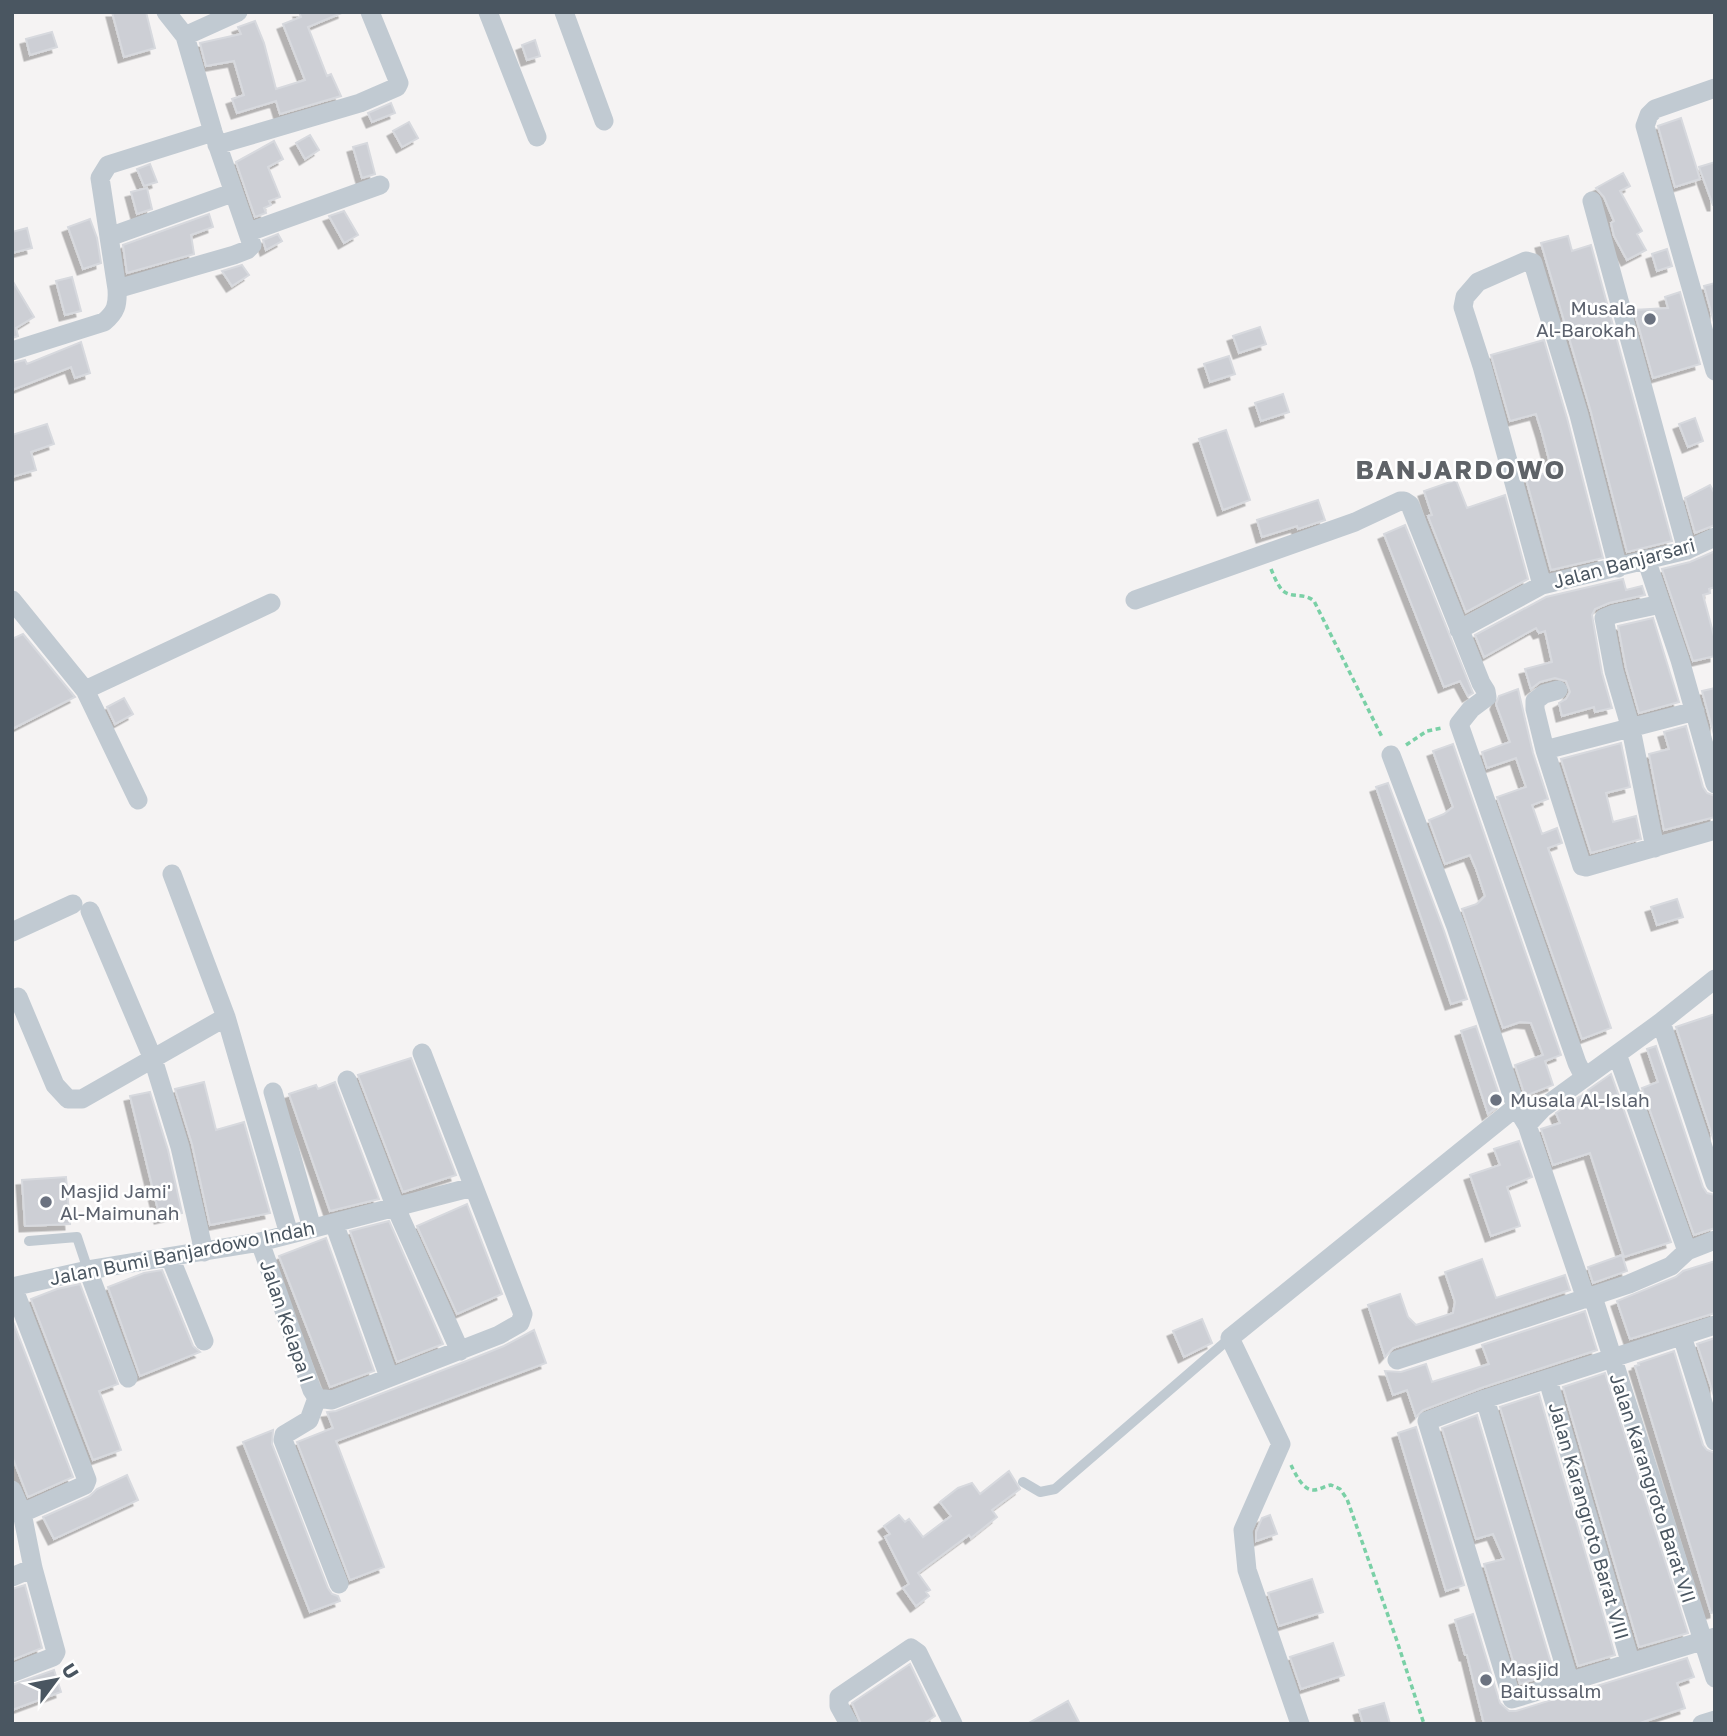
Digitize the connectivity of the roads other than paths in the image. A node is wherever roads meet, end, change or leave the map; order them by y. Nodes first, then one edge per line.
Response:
1 (166, 12) edge
2 (239, 12) edge
3 (370, 12) edge
4 (488, 12) edge
5 (564, 12) edge
6 (185, 36) junction
7 (1715, 88) edge
8 (604, 121) dead end
9 (537, 137) dead end
10 (215, 139) junction
11 (380, 185) dead end
12 (232, 193) junction
13 (1592, 201) dead end
14 (248, 232) junction
15 (109, 237) junction
16 (117, 289) junction
17 (12, 351) edge
18 (1715, 371) edge
19 (1715, 537) edge
20 (1687, 550) junction
21 (1646, 559) junction
22 (1618, 568) junction
23 (1542, 585) junction
24 (12, 600) edge
25 (1135, 600) dead end
26 (271, 603) dead end
27 (1661, 604) junction
28 (1459, 630) junction
29 (85, 690) junction
30 (1558, 690) dead end
31 (1695, 710) junction
32 (1631, 729) junction
33 (1545, 750) junction
34 (1391, 755) road end
35 (1715, 784) edge
36 (138, 800) dead end
37 (1715, 830) edge
38 (1655, 848) junction
39 (172, 874) dead end
40 (12, 932) edge
41 (1714, 981) edge
42 (18, 997) dead end
43 (226, 1017) junction
44 (1661, 1022) junction
45 (422, 1053) dead end
46 (1617, 1054) junction
47 (153, 1059) junction
48 (1581, 1072) junction
49 (347, 1080) dead end
50 (273, 1092) dead end
51 (1521, 1115) junction
52 (1715, 1183) edge
53 (473, 1187) junction
54 (397, 1208) junction
55 (334, 1223) junction
56 (312, 1228) junction
57 (289, 1234) junction
58 (1715, 1240) edge
59 (29, 1241) dead end
60 (261, 1242) junction
61 (1687, 1251) junction
62 (204, 1252) junction
63 (170, 1257) junction
64 (88, 1270) junction
65 (12, 1287) edge
66 (1589, 1298) junction
67 (1715, 1325) edge
68 (1682, 1336) junction
69 (1230, 1338) junction
70 (204, 1341) dead end
71 (460, 1351) junction
72 (1612, 1359) junction
73 (1397, 1360) dead end
74 (389, 1377) junction
75 (128, 1378) dead end
76 (1548, 1380) junction
77 (317, 1398) junction
78 (1485, 1399) junction
79 (1715, 1441) edge
80 (1023, 1482) dead end
81 (12, 1490) edge
82 (22, 1513) junction
83 (33, 1568) junction
84 (12, 1577) edge
85 (339, 1584) dead end
86 (1708, 1638) edge
87 (1630, 1661) junction
88 (12, 1673) edge
89 (1715, 1678) edge
90 (1569, 1680) junction
91 (1715, 1720) edge
92 (950, 1723) edge
93 (849, 1724) edge
94 (1300, 1724) edge
95 (1702, 1724) edge

1 - 6 street
2 - 6 street
3 - 10 street
4 - 9 street
5 - 8 street
6 - 10 street
7 - 18 street
10 - 12 street
10 - 15 street
11 - 14 street
12 - 14 street
12 - 15 street
13 - 20 street
14 - 16 street
15 - 16 street
16 - 17 street
19 - 20 street, Jalan Banjarsari
20 - 21 street, Jalan Banjarsari
21 - 22 street, Jalan Banjarsari
21 - 27 street
22 - 23 street, Jalan Banjarsari
22 - 23 street
23 - 28 street, Jalan Banjarsari
24 - 29 street
25 - 28 street
26 - 29 street
27 - 31 street
27 - 32 street
28 - 48 street
29 - 36 street
30 - 33 street
31 - 32 street
31 - 35 street
32 - 33 street
32 - 38 street
33 - 38 street
34 - 51 street, Jalan Karangroto Barat VII
37 - 38 street
39 - 43 street
40 - 47 street
41 - 44 street
42 - 47 street
43 - 47 street
43 - 57 street
44 - 46 street
44 - 52 street
45 - 53 street
46 - 48 street
46 - 61 street
47 - 62 street
48 - 51 street
49 - 54 street
50 - 56 street
51 - 66 street, Jalan Karangroto Barat VII
51 - 69 street
53 - 54 street, Jalan Bumi Banjardowo Indah
53 - 71 street
54 - 55 street, Jalan Bumi Banjardowo Indah
54 - 71 street
55 - 56 street, Jalan Bumi Banjardowo Indah
55 - 74 street
56 - 57 street, Jalan Bumi Banjardowo Indah
57 - 60 street, Jalan Bumi Banjardowo Indah
58 - 61 street
59 - 64 lane
60 - 62 street, Jalan Bumi Banjardowo Indah
60 - 77 street, Jalan Kelapa I
61 - 66 street
62 - 63 street, Jalan Bumi Banjardowo Indah
63 - 64 street, Jalan Bumi Banjardowo Indah
63 - 70 street
64 - 65 street, Jalan Bumi Banjardowo Indah
64 - 75 street
65 - 82 street
66 - 72 street, Jalan Karangroto Barat VII
66 - 73 street
67 - 68 street
68 - 72 street
68 - 79 street
69 - 80 lane
69 - 94 street
71 - 74 street
72 - 76 street
72 - 86 street, Jalan Karangroto Barat VII
74 - 77 street
76 - 78 street
76 - 87 street, Jalan Karangroto Barat VIII
77 - 85 street
78 - 90 street
78 - 90 street
81 - 82 street
82 - 83 street
83 - 84 street
83 - 88 street
86 - 87 street
86 - 89 street, Jalan Karangroto Barat VII
87 - 90 street
91 - 95 street
92 - 93 street

